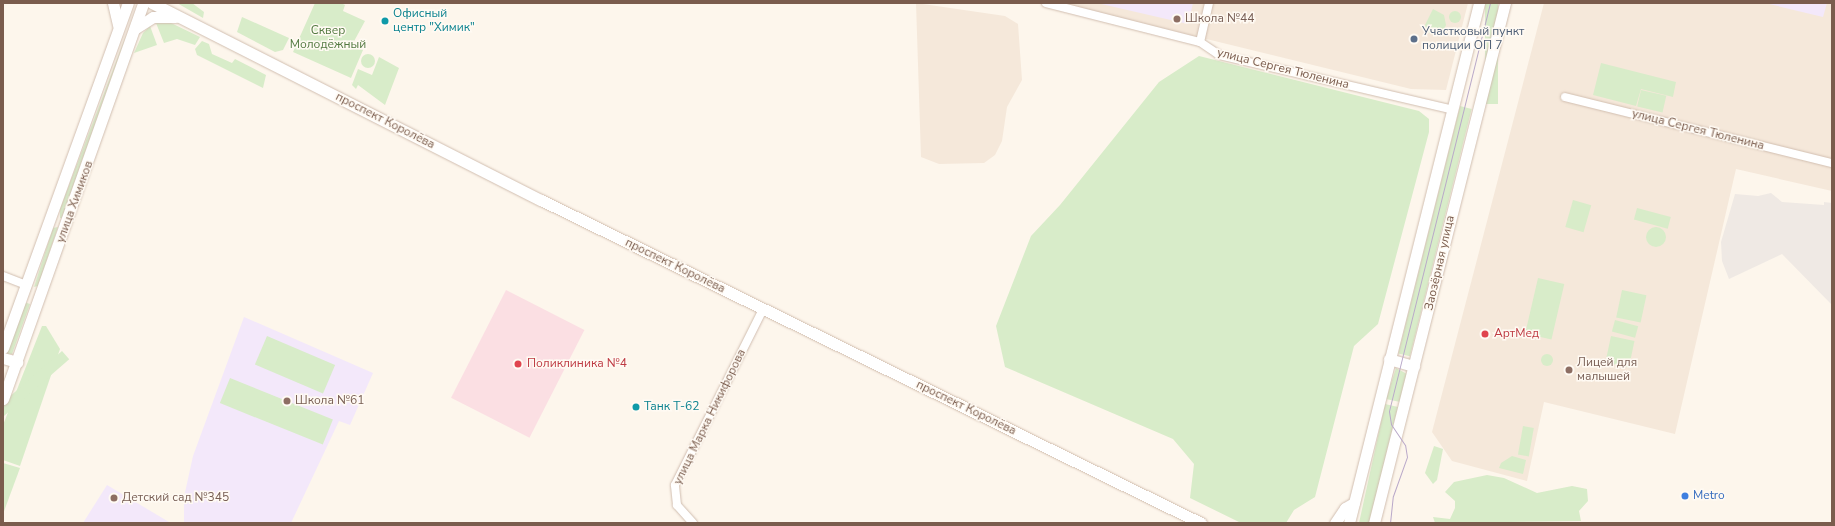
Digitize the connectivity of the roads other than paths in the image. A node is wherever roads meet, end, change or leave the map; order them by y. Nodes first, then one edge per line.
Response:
1 (113, 3) edge
2 (128, 3) edge
3 (143, 3) edge
4 (152, 3) edge
5 (167, 3) edge
6 (1046, 3) edge
7 (1209, 3) edge
8 (1479, 3) edge
9 (1505, 3) edge
10 (181, 18) junction
11 (136, 28) junction
12 (118, 31) junction
13 (1200, 42) junction
14 (1564, 97) dead end
15 (1453, 110) junction
16 (1832, 163) edge
17 (51, 216) junction
18 (67, 222) junction
19 (3, 276) edge
20 (26, 285) junction
21 (42, 292) junction
22 (763, 309) junction
23 (3, 348) edge
24 (3, 358) edge
25 (1389, 360) junction
26 (17, 362) junction
27 (1414, 366) junction
28 (3, 399) edge
29 (1379, 501) junction
30 (1354, 503) junction
31 (693, 523) edge
32 (1201, 523) edge
33 (1335, 523) edge
34 (1349, 523) edge
35 (1374, 523) edge
36 (1380, 523) edge

1 - 12 main road
2 - 12 main road, улица Химиков
3 - 11 main road, улица Химиков
4 - 10 main road, проспект Королёва
5 - 10 main road
6 - 13 street, улица Сергея Тюленина
7 - 13 street
8 - 15 main road, Заозёрная улица
9 - 27 main road, Заозёрная улица
10 - 11 main road
10 - 22 main road, проспект Королёва
11 - 18 main road, улица Химиков
12 - 17 main road, улица Химиков
13 - 15 street, улица Сергея Тюленина
14 - 16 street, улица Сергея Тюленина
15 - 25 main road, Заозёрная улица
17 - 18 main road
17 - 20 main road, улица Химиков
18 - 21 main road, улица Химиков
19 - 20 street
20 - 21 main road
20 - 23 main road, улица Химиков
21 - 26 main road, улица Химиков
22 - 31 street, улица Марка Никифорова
22 - 32 main road, проспект Королёва
24 - 26 main road
25 - 27 main road
25 - 30 main road, Заозёрная улица
26 - 28 main road, улица Химиков
27 - 29 main road, Заозёрная улица
29 - 35 main road, Заозёрная улица
29 - 36 main road
30 - 33 main road
30 - 34 main road, Заозёрная улица

